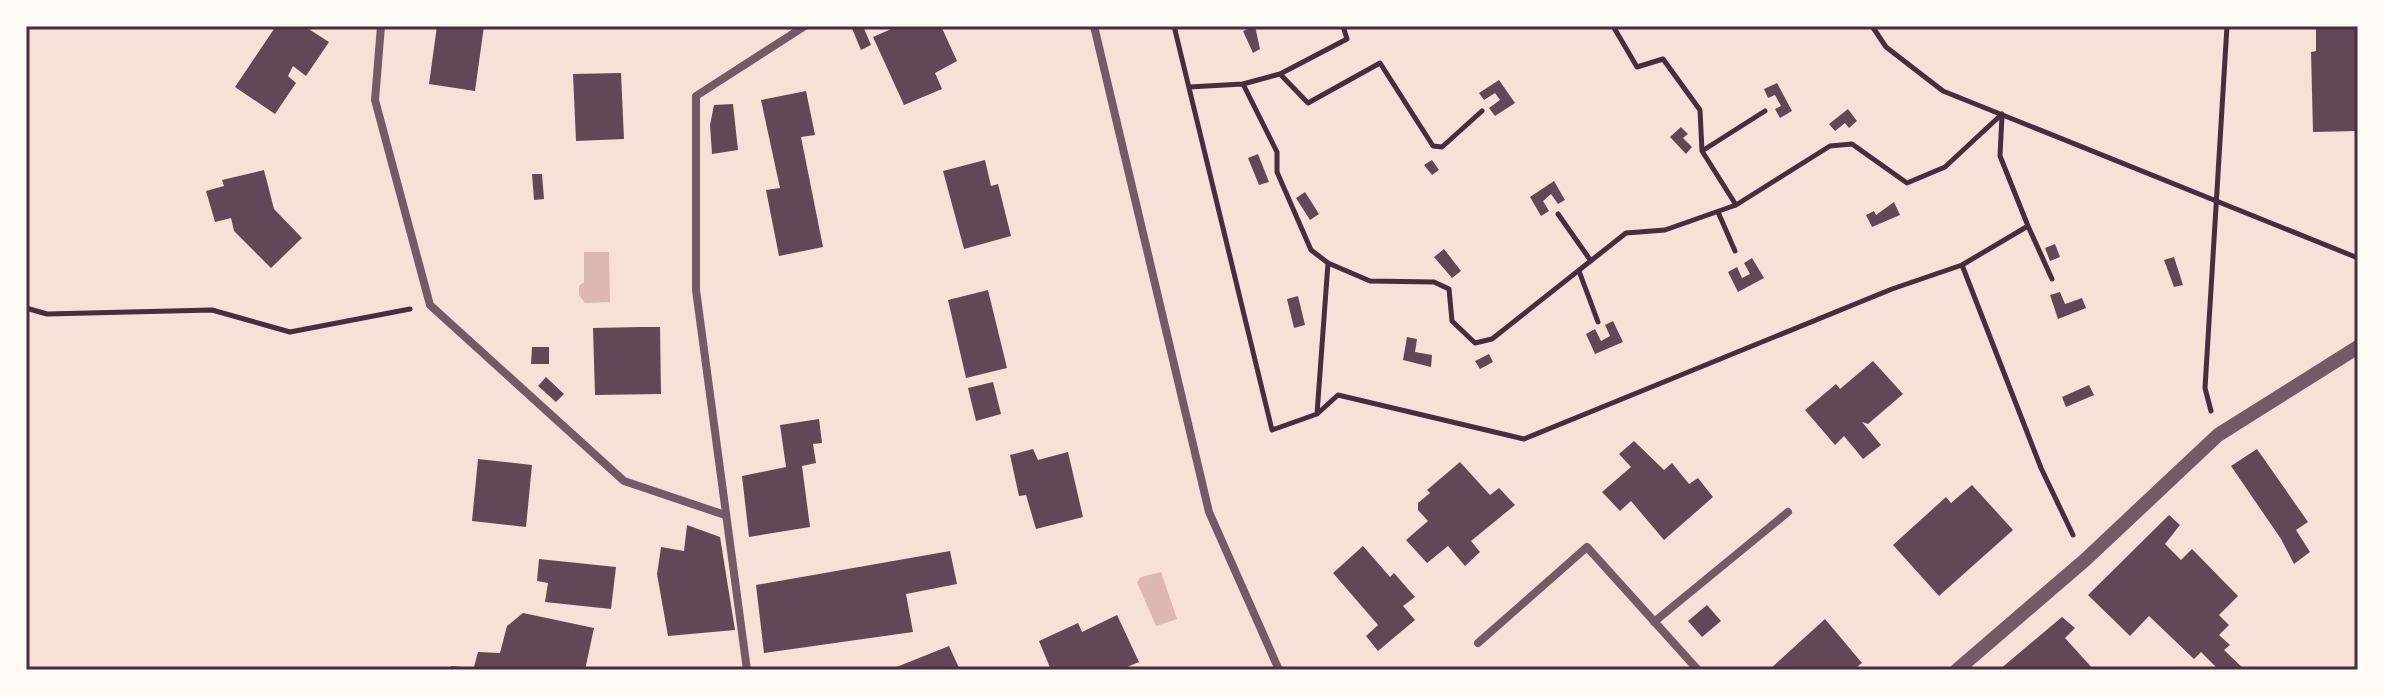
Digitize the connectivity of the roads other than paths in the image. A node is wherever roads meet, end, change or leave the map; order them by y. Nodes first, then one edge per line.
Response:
1 (381, 26) edge
2 (805, 26) edge
3 (1094, 26) edge
4 (2358, 347) edge
5 (1788, 512) dead end
6 (725, 515) junction
7 (1654, 622) junction
8 (1478, 643) dead end
9 (748, 670) edge
10 (1279, 670) edge
11 (1698, 670) edge
12 (1957, 670) edge

1 - 6 street
2 - 6 street
3 - 10 street
4 - 12 street
5 - 7 street
6 - 9 street
7 - 8 street
7 - 11 street

